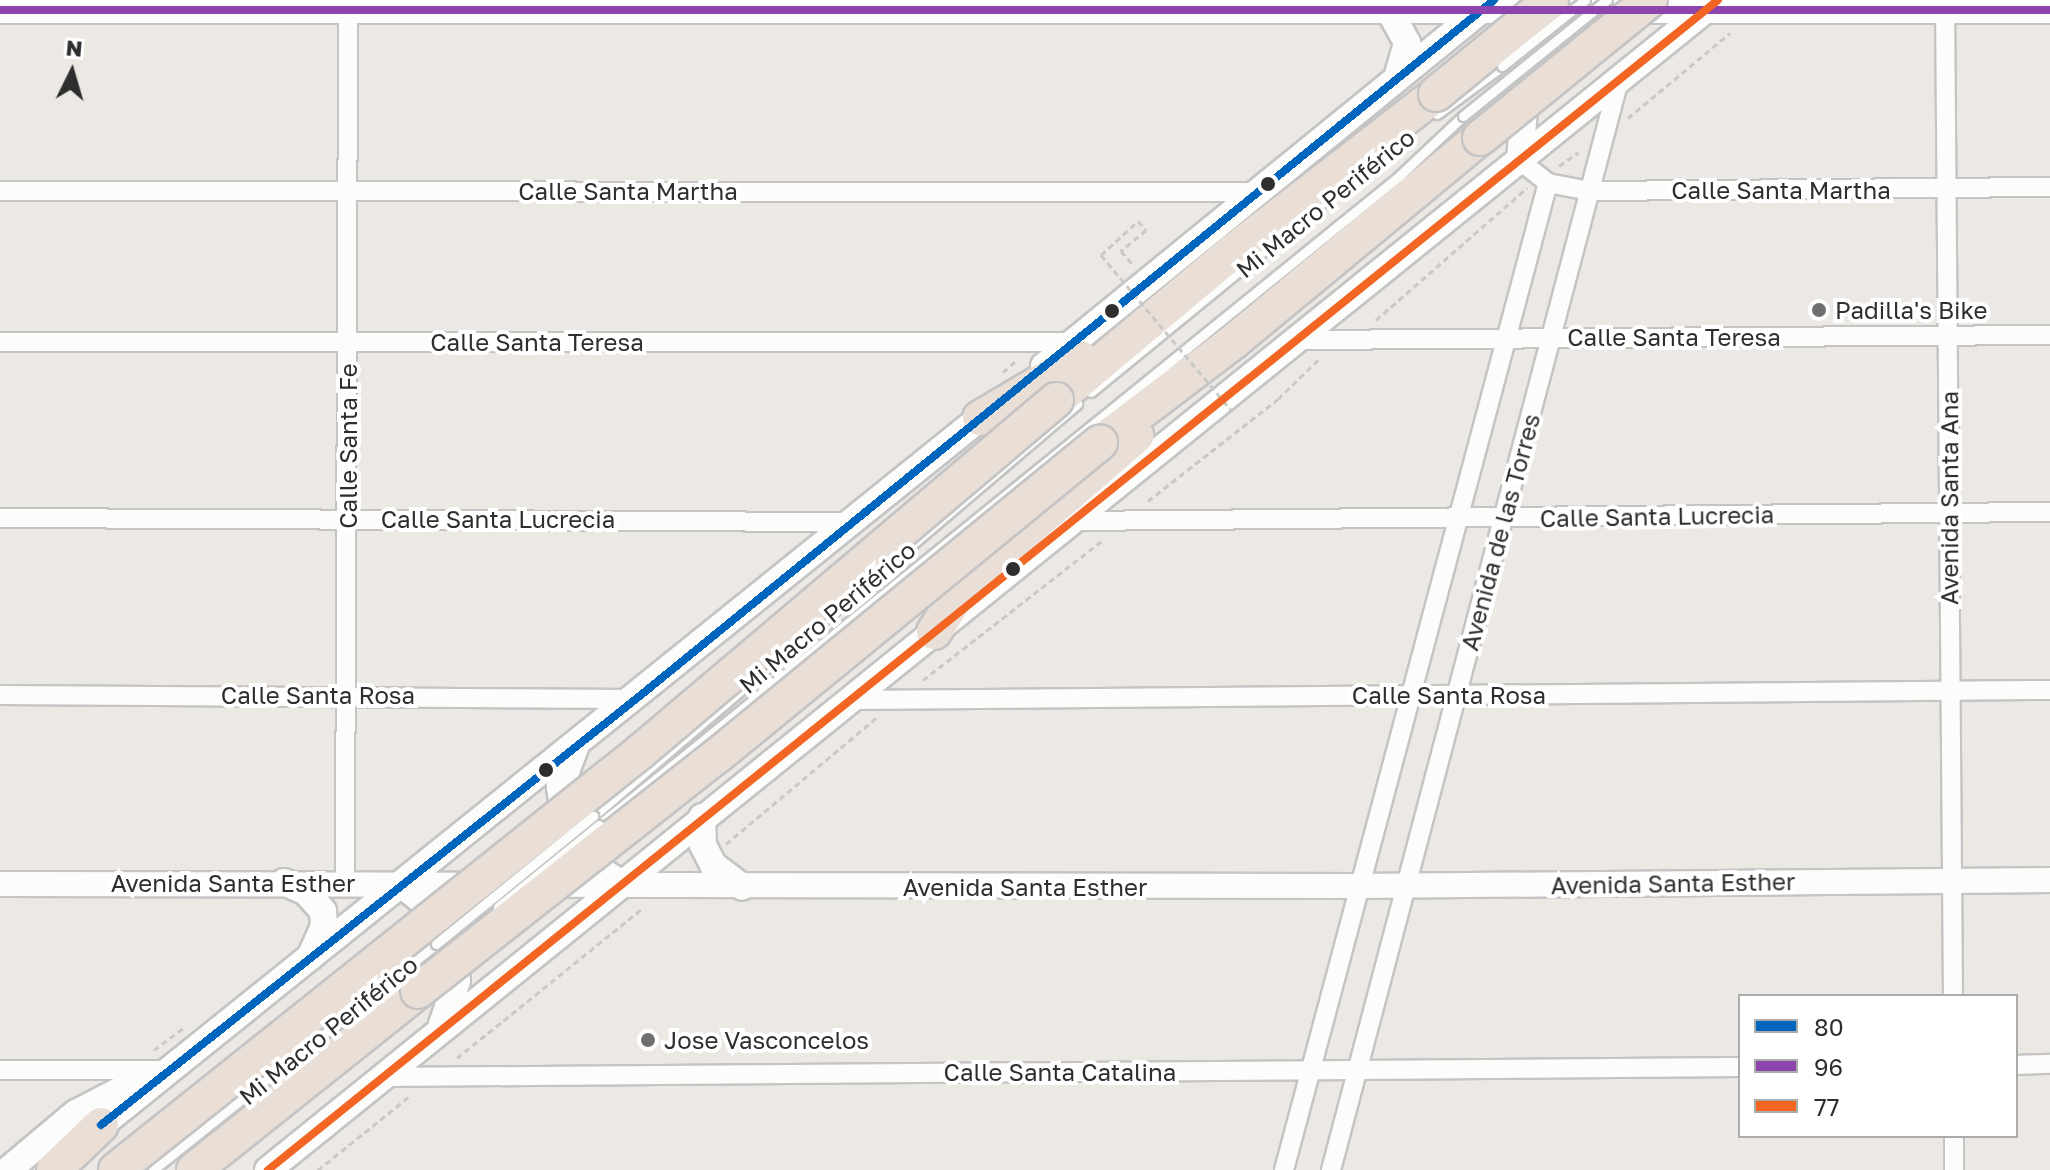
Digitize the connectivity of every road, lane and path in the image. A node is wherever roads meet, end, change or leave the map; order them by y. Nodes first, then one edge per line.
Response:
1 (1551, 0) edge
2 (1585, 0) edge
3 (1607, 0) edge
4 (1650, 0) edge
5 (428, 5) edge
6 (1495, 5) edge
7 (1711, 5) edge
8 (1945, 5) edge
9 (1223, 6) edge
10 (1256, 6) edge
11 (1751, 7) edge
12 (0, 10) edge
13 (348, 10) junction
14 (1389, 10) junction
15 (2050, 10) edge
16 (1397, 78) junction
17 (1619, 80) junction
18 (1526, 84) junction
19 (1429, 120) dead end
20 (1605, 134) junction
21 (1520, 161) junction
22 (1545, 181) junction
23 (2050, 187) edge
24 (1947, 189) junction
25 (0, 191) edge
26 (348, 191) junction
27 (1590, 191) junction
28 (1256, 192) junction
29 (1332, 196) dead end
30 (1235, 250) junction
31 (1133, 265) dead end
32 (2050, 335) edge
33 (1948, 336) junction
34 (1551, 338) junction
35 (1506, 339) junction
36 (1298, 340) junction
37 (1347, 340) junction
38 (0, 342) edge
39 (348, 342) junction
40 (1074, 342) junction
41 (1199, 367) junction
42 (1232, 411) dead end
43 (980, 418) junction
44 (2050, 512) edge
45 (1949, 513) junction
46 (0, 518) edge
47 (348, 518) junction
48 (1458, 518) junction
49 (1504, 518) junction
50 (1072, 521) junction
51 (1127, 521) junction
52 (853, 522) junction
53 (934, 632) junction
54 (2050, 690) edge
55 (1950, 691) junction
56 (0, 695) edge
57 (348, 695) junction
58 (1456, 695) junction
59 (1411, 696) junction
60 (636, 699) junction
61 (849, 700) junction
62 (898, 700) junction
63 (577, 745) junction
64 (560, 795) junction
65 (702, 817) junction
66 (663, 849) junction
67 (708, 856) junction
68 (2050, 880) edge
69 (1952, 881) junction
70 (284, 882) junction
71 (345, 882) junction
72 (620, 883) junction
73 (0, 884) edge
74 (401, 884) junction
75 (668, 886) junction
76 (1360, 886) junction
77 (1406, 886) junction
78 (742, 887) junction
79 (358, 922) junction
80 (444, 957) junction
81 (308, 960) junction
82 (1953, 994) edge
83 (441, 1026) junction
84 (2050, 1064) edge
85 (2018, 1065) edge
86 (1738, 1067) edge
87 (0, 1070) edge
88 (165, 1070) junction
89 (1311, 1070) junction
90 (1357, 1070) junction
91 (379, 1077) junction
92 (434, 1077) junction
93 (101, 1125) joint
94 (1954, 1138) edge
95 (8, 1170) edge
96 (54, 1170) edge
97 (116, 1170) edge
98 (153, 1170) edge
99 (172, 1170) edge
100 (194, 1170) edge
101 (268, 1170) edge
102 (318, 1170) edge
103 (1284, 1170) edge
104 (1331, 1170) edge
105 (1954, 1170) edge

1 - 30 highway, bridge
2 - 19 lane, Mi Macro Periférico, bridge
3 - 80 lane, Mi Macro Periférico, bridge
4 - 41 highway, bridge
5 - 9 main road
5 - 13 main road
6 - 7 main road
6 - 14 main road
6 - 16 main road
6 - 18 main road
7 - 11 main road
7 - 17 main road
8 - 11 main road
8 - 15 main road
8 - 24 street, Avenida Santa Ana
9 - 10 main road
10 - 14 main road
11 - 20 path
12 - 13 main road
13 - 26 street, Calle Santa Fe
14 - 16 main road
16 - 18 main road
16 - 28 main road
17 - 20 street, Avenida de las Torres
17 - 21 main road
18 - 21 main road
20 - 22 path
20 - 27 street, Avenida de las Torres
21 - 22 street, Calle Santa Martha
21 - 36 main road
22 - 27 street, Calle Santa Martha
22 - 35 street, Avenida de las Torres
22 - 37 path
23 - 24 street, Calle Santa Martha
24 - 27 street, Calle Santa Martha
24 - 33 street, Avenida Santa Ana
25 - 26 street, Calle Santa Martha
26 - 28 street, Calle Santa Martha
26 - 39 street, Calle Santa Fe
27 - 34 street, Avenida de las Torres
28 - 40 main road
29 - 80 lane, Mi Macro Periférico, bridge
30 - 43 highway
30 - 97 highway, bridge
31 - 42 path, bridge
32 - 33 street, Calle Santa Teresa
33 - 34 street, Calle Santa Teresa
33 - 45 street, Avenida Santa Ana
34 - 35 street, Calle Santa Teresa
34 - 49 street, Avenida de las Torres
35 - 37 street, Calle Santa Teresa
35 - 48 street, Avenida de las Torres
36 - 37 street, Calle Santa Teresa
36 - 50 main road
37 - 51 path
38 - 39 street, Calle Santa Teresa
39 - 40 street, Calle Santa Teresa
39 - 47 street, Calle Santa Fe
40 - 43 main road
41 - 53 highway
41 - 100 highway, bridge
43 - 52 main road
44 - 45 street, Calle Santa Lucrecia
45 - 49 street, Calle Santa Lucrecia
45 - 55 street, Avenida Santa Ana
46 - 47 street, Calle Santa Lucrecia
47 - 52 street, Calle Santa Lucrecia
47 - 57 street, Calle Santa Fe
48 - 49 street, Calle Santa Lucrecia
48 - 51 street, Calle Santa Lucrecia
48 - 59 street, Avenida de las Torres
49 - 58 street, Avenida de las Torres
50 - 51 street, Calle Santa Lucrecia
50 - 53 main road
51 - 62 path
52 - 60 main road
53 - 61 main road
54 - 55 street, Calle Santa Rosa
55 - 58 street, Calle Santa Rosa
55 - 69 street, Avenida Santa Ana
56 - 57 street, Calle Santa Rosa
57 - 60 street, Calle Santa Rosa
57 - 71 street, Calle Santa Fe
58 - 59 street, Calle Santa Rosa
58 - 77 street, Avenida de las Torres
59 - 62 street, Calle Santa Rosa
59 - 76 street, Avenida de las Torres
60 - 63 main road
61 - 62 street, Calle Santa Rosa
61 - 65 main road
62 - 67 path
63 - 64 main road
63 - 74 main road
64 - 66 main road
64 - 72 main road
65 - 66 main road
65 - 67 main road
66 - 72 main road
67 - 78 main road
68 - 69 street, Avenida Santa Esther
69 - 77 street, Avenida Santa Esther
69 - 82 street, Avenida Santa Ana
70 - 71 street, Avenida Santa Esther
70 - 73 street, Avenida Santa Esther
70 - 81 main road
71 - 74 street, Avenida Santa Esther
72 - 74 street, Avenida Santa Esther
72 - 75 street, Avenida Santa Esther
72 - 83 main road
74 - 79 main road
74 - 80 main road
75 - 78 street, Avenida Santa Esther
75 - 92 path
76 - 77 street, Avenida Santa Esther
76 - 78 street, Avenida Santa Esther
76 - 89 street, Avenida de las Torres
77 - 90 street, Avenida de las Torres
79 - 80 main road
79 - 81 main road
80 - 83 main road
80 - 98 lane, Mi Macro Periférico
80 - 99 lane, Mi Macro Periférico
81 - 88 main road
83 - 91 main road
84 - 85 street
86 - 90 street, Calle Santa Catalina
87 - 88 street
88 - 93 main road
88 - 95 main road
89 - 90 street, Calle Santa Catalina
89 - 92 street, Calle Santa Catalina
89 - 103 street, Avenida de las Torres
90 - 104 street, Avenida de las Torres
91 - 92 street, Calle Santa Catalina
91 - 101 main road
92 - 102 path
93 - 96 highway
94 - 105 street

